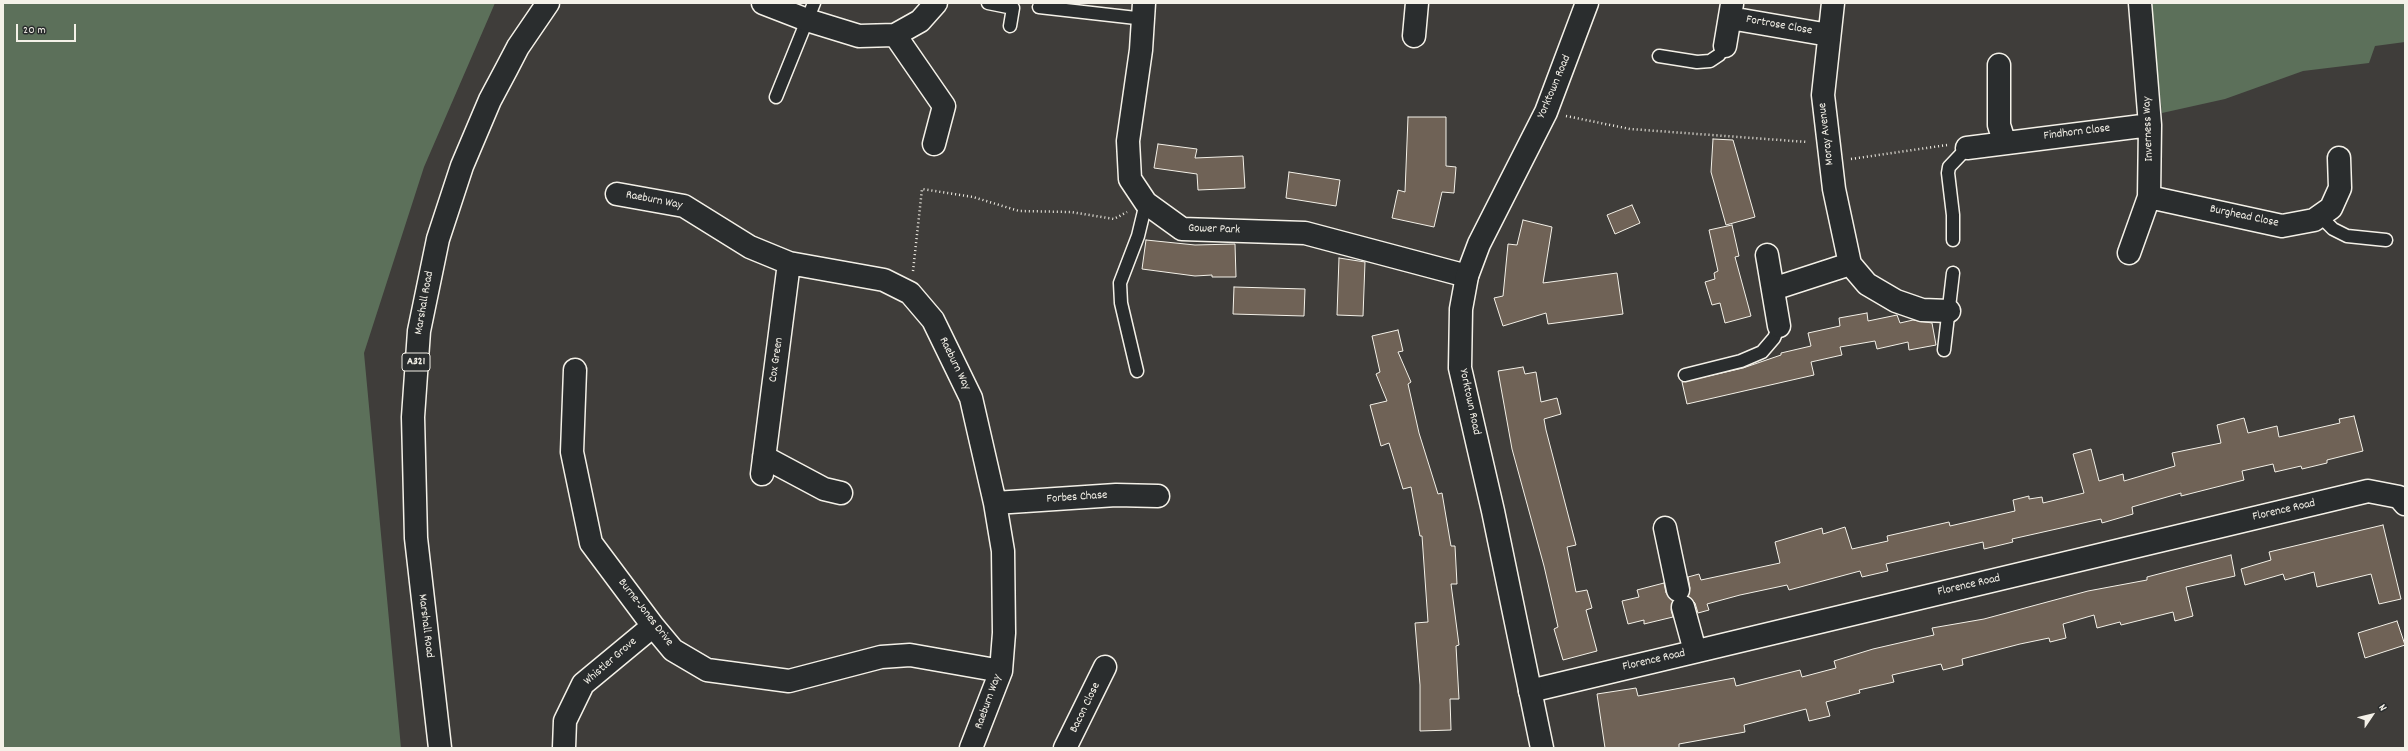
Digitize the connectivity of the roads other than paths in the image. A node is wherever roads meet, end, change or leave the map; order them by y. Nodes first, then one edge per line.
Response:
1 (548, 3) edge
2 (763, 3) edge
3 (936, 3) edge
4 (988, 3) edge
5 (1417, 3) edge
6 (1588, 3) edge
7 (1833, 3) edge
8 (2140, 3) edge
9 (1039, 7) dead end
10 (1144, 11) edge
11 (1731, 11) edge
12 (810, 12) edge
13 (1010, 26) dead end
14 (895, 35) junction
15 (1829, 35) junction
16 (1414, 36) dead end
17 (1725, 46) joint
18 (1659, 56) dead end
19 (1999, 64) dead end
20 (776, 97) dead end
21 (2150, 125) junction
22 (2004, 141) junction
23 (934, 144) dead end
24 (1967, 148) joint
25 (2339, 158) dead end
26 (617, 194) dead end
27 (2149, 197) junction
28 (1146, 203) junction
29 (2320, 216) junction
30 (1953, 240) dead end
31 (2386, 240) dead end
32 (2129, 253) dead end
33 (1767, 254) dead end
34 (789, 263) junction
35 (1850, 264) junction
36 (1953, 273) dead end
37 (1467, 276) junction
38 (1773, 289) junction
39 (1949, 311) junction
40 (1779, 326) joint
41 (1944, 350) dead end
42 (575, 370) dead end
43 (1137, 371) dead end
44 (1685, 375) dead end
45 (841, 493) dead end
46 (1158, 496) dead end
47 (996, 503) junction
48 (2405, 504) edge
49 (1665, 528) dead end
50 (653, 626) junction
51 (1695, 652) junction
52 (1105, 667) dead end
53 (1000, 671) junction
54 (1530, 691) junction
55 (440, 748) edge
56 (564, 748) edge
57 (971, 748) edge
58 (1066, 748) edge
59 (1542, 748) edge

1 - 55 street, Marshall Road / A321
2 - 12 street
3 - 14 street
4 - 13 lane
5 - 16 street
6 - 37 street, Yorktown Road
7 - 15 street, Moray Avenue
8 - 21 street, Inverness Way
9 - 10 lane
10 - 28 street, Gower Park
11 - 15 street, Fortrose Close
11 - 17 street, Fortrose Close
12 - 14 street
12 - 20 lane
14 - 23 street
15 - 35 street, Moray Avenue
17 - 18 lane
19 - 22 street
21 - 22 street, Findhorn Close
21 - 27 street, Inverness Way
22 - 24 street, Findhorn Close
24 - 30 lane
25 - 29 street, Burghead Close
26 - 34 street, Raeburn Way
27 - 29 street, Burghead Close
27 - 32 street, Inverness Way
28 - 37 street, Gower Park
28 - 43 lane
29 - 31 lane
33 - 38 street
34 - 45 street, Cox Green
34 - 47 street, Raeburn Way
35 - 38 street
35 - 39 street, Moray Avenue
36 - 39 lane
37 - 54 street, Yorktown Road
38 - 40 street
39 - 41 lane
40 - 44 lane
42 - 50 street, Burne-Jones Drive
46 - 47 street, Forbes Chase
47 - 53 street, Raeburn Way
48 - 51 street, Florence Road
49 - 51 street
50 - 53 street, Burne-Jones Drive
50 - 56 street, Whistler Grove
51 - 54 street, Florence Road
52 - 58 street, Bacon Close
53 - 57 street, Raeburn Way
54 - 59 street, Yorktown Road

